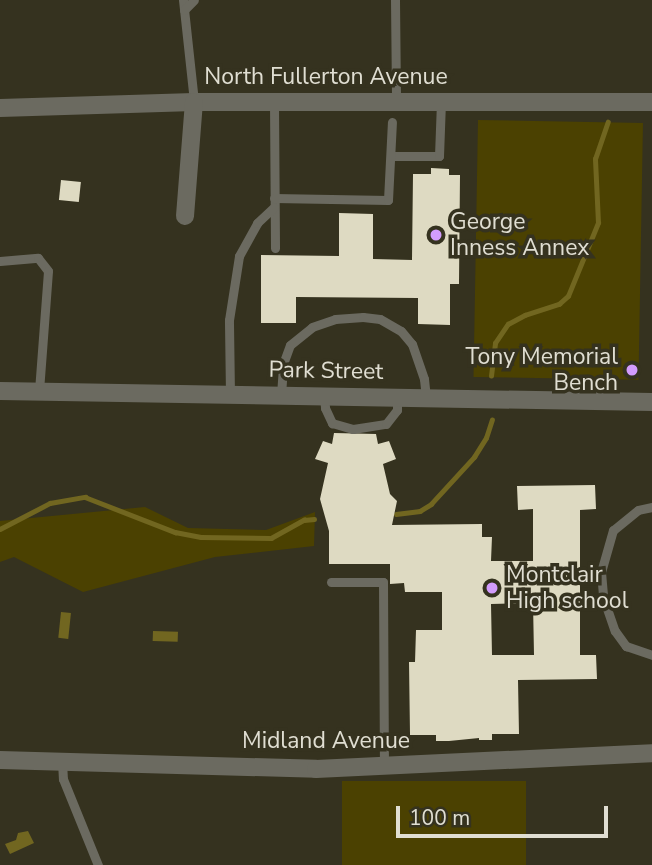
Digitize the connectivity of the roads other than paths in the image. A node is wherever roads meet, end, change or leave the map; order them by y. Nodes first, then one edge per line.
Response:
1 (194, 0) edge
2 (395, 0) edge
3 (183, 5) edge
4 (194, 102) junction
5 (396, 102) junction
6 (441, 102) junction
7 (652, 102) edge
8 (274, 103) junction
9 (0, 108) edge
10 (392, 122) dead end
11 (392, 156) junction
12 (274, 203) junction
13 (185, 216) dead end
14 (275, 248) dead end
15 (0, 261) edge
16 (0, 391) edge
17 (39, 391) junction
18 (230, 395) junction
19 (281, 395) junction
20 (324, 396) junction
21 (397, 397) junction
22 (426, 397) junction
23 (652, 401) edge
24 (652, 507) edge
25 (331, 582) dead end
26 (652, 655) edge
27 (652, 753) edge
28 (0, 760) edge
29 (62, 761) junction
30 (384, 767) junction
31 (97, 865) edge

1 - 3 lane
2 - 5 lane
3 - 4 lane
4 - 8 street, North Fullerton Avenue
4 - 9 street, North Fullerton Avenue
4 - 13 street
5 - 6 street, North Fullerton Avenue
5 - 8 street, North Fullerton Avenue
6 - 7 street, North Fullerton Avenue
6 - 11 lane
8 - 12 lane
10 - 11 lane
11 - 12 lane
12 - 14 lane
12 - 18 lane
15 - 17 lane
16 - 17 street, Park Street
17 - 18 street, Park Street
18 - 19 street, Park Street
19 - 20 street, Park Street
19 - 22 lane
20 - 21 street, Park Street
20 - 21 lane
21 - 22 street, Park Street
22 - 23 street, Park Street
24 - 26 lane
25 - 30 lane
27 - 30 street, Midland Avenue
28 - 29 street, Midland Avenue
29 - 30 street, Midland Avenue
29 - 31 lane

